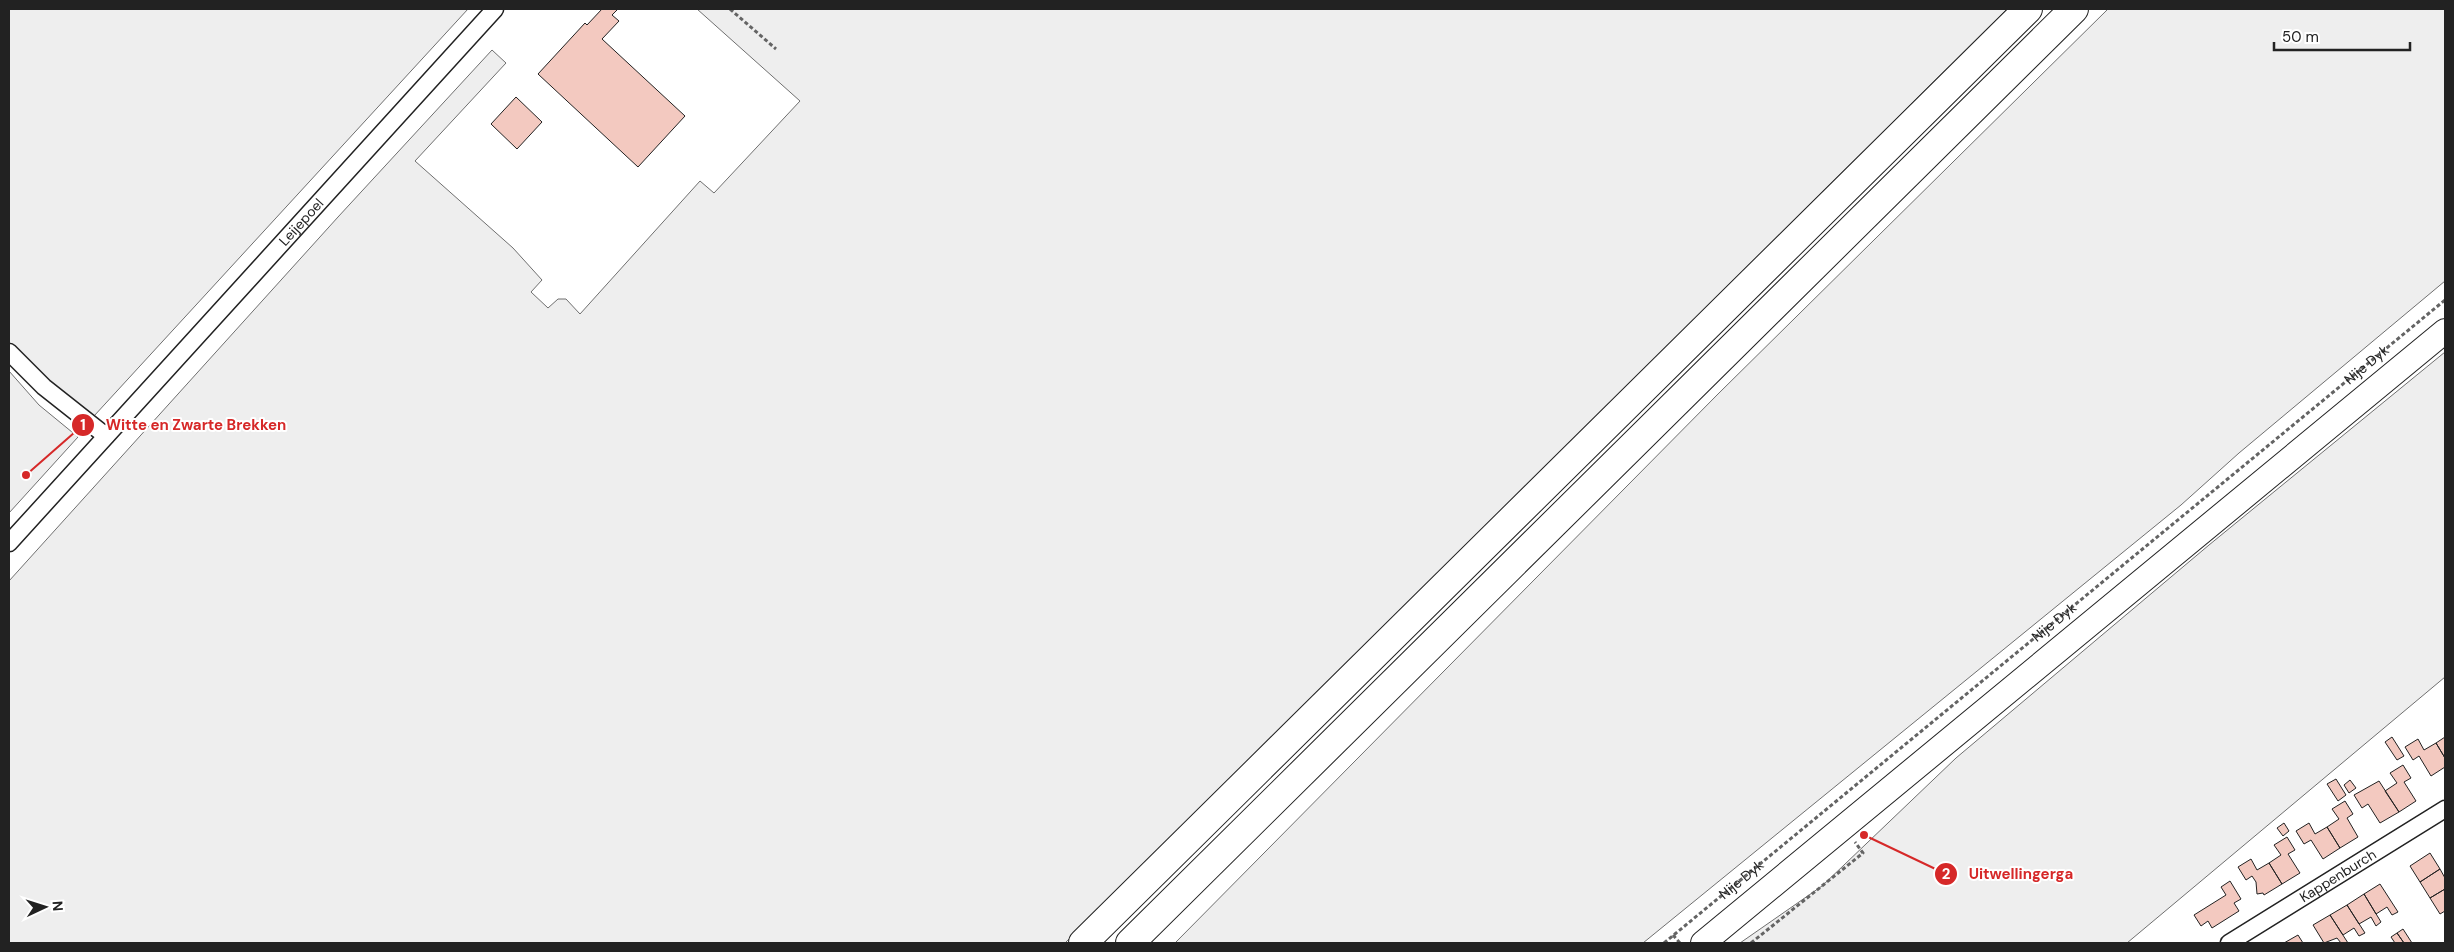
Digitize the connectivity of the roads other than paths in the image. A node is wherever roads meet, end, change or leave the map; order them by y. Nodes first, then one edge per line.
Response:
1 (496, 9) edge
2 (2028, 9) edge
3 (2074, 9) edge
4 (2445, 331) edge
5 (9, 352) edge
6 (106, 436) junction
7 (9, 543) edge
8 (2445, 810) edge
9 (1083, 943) edge
10 (1130, 943) edge
11 (1703, 943) edge
12 (2229, 943) edge

1 - 6 street, Leijepoel
2 - 9 highway
3 - 10 highway
4 - 11 street, Nije Dyk
5 - 6 street
6 - 7 street, Leijepoel
8 - 12 street, Kappenburch

